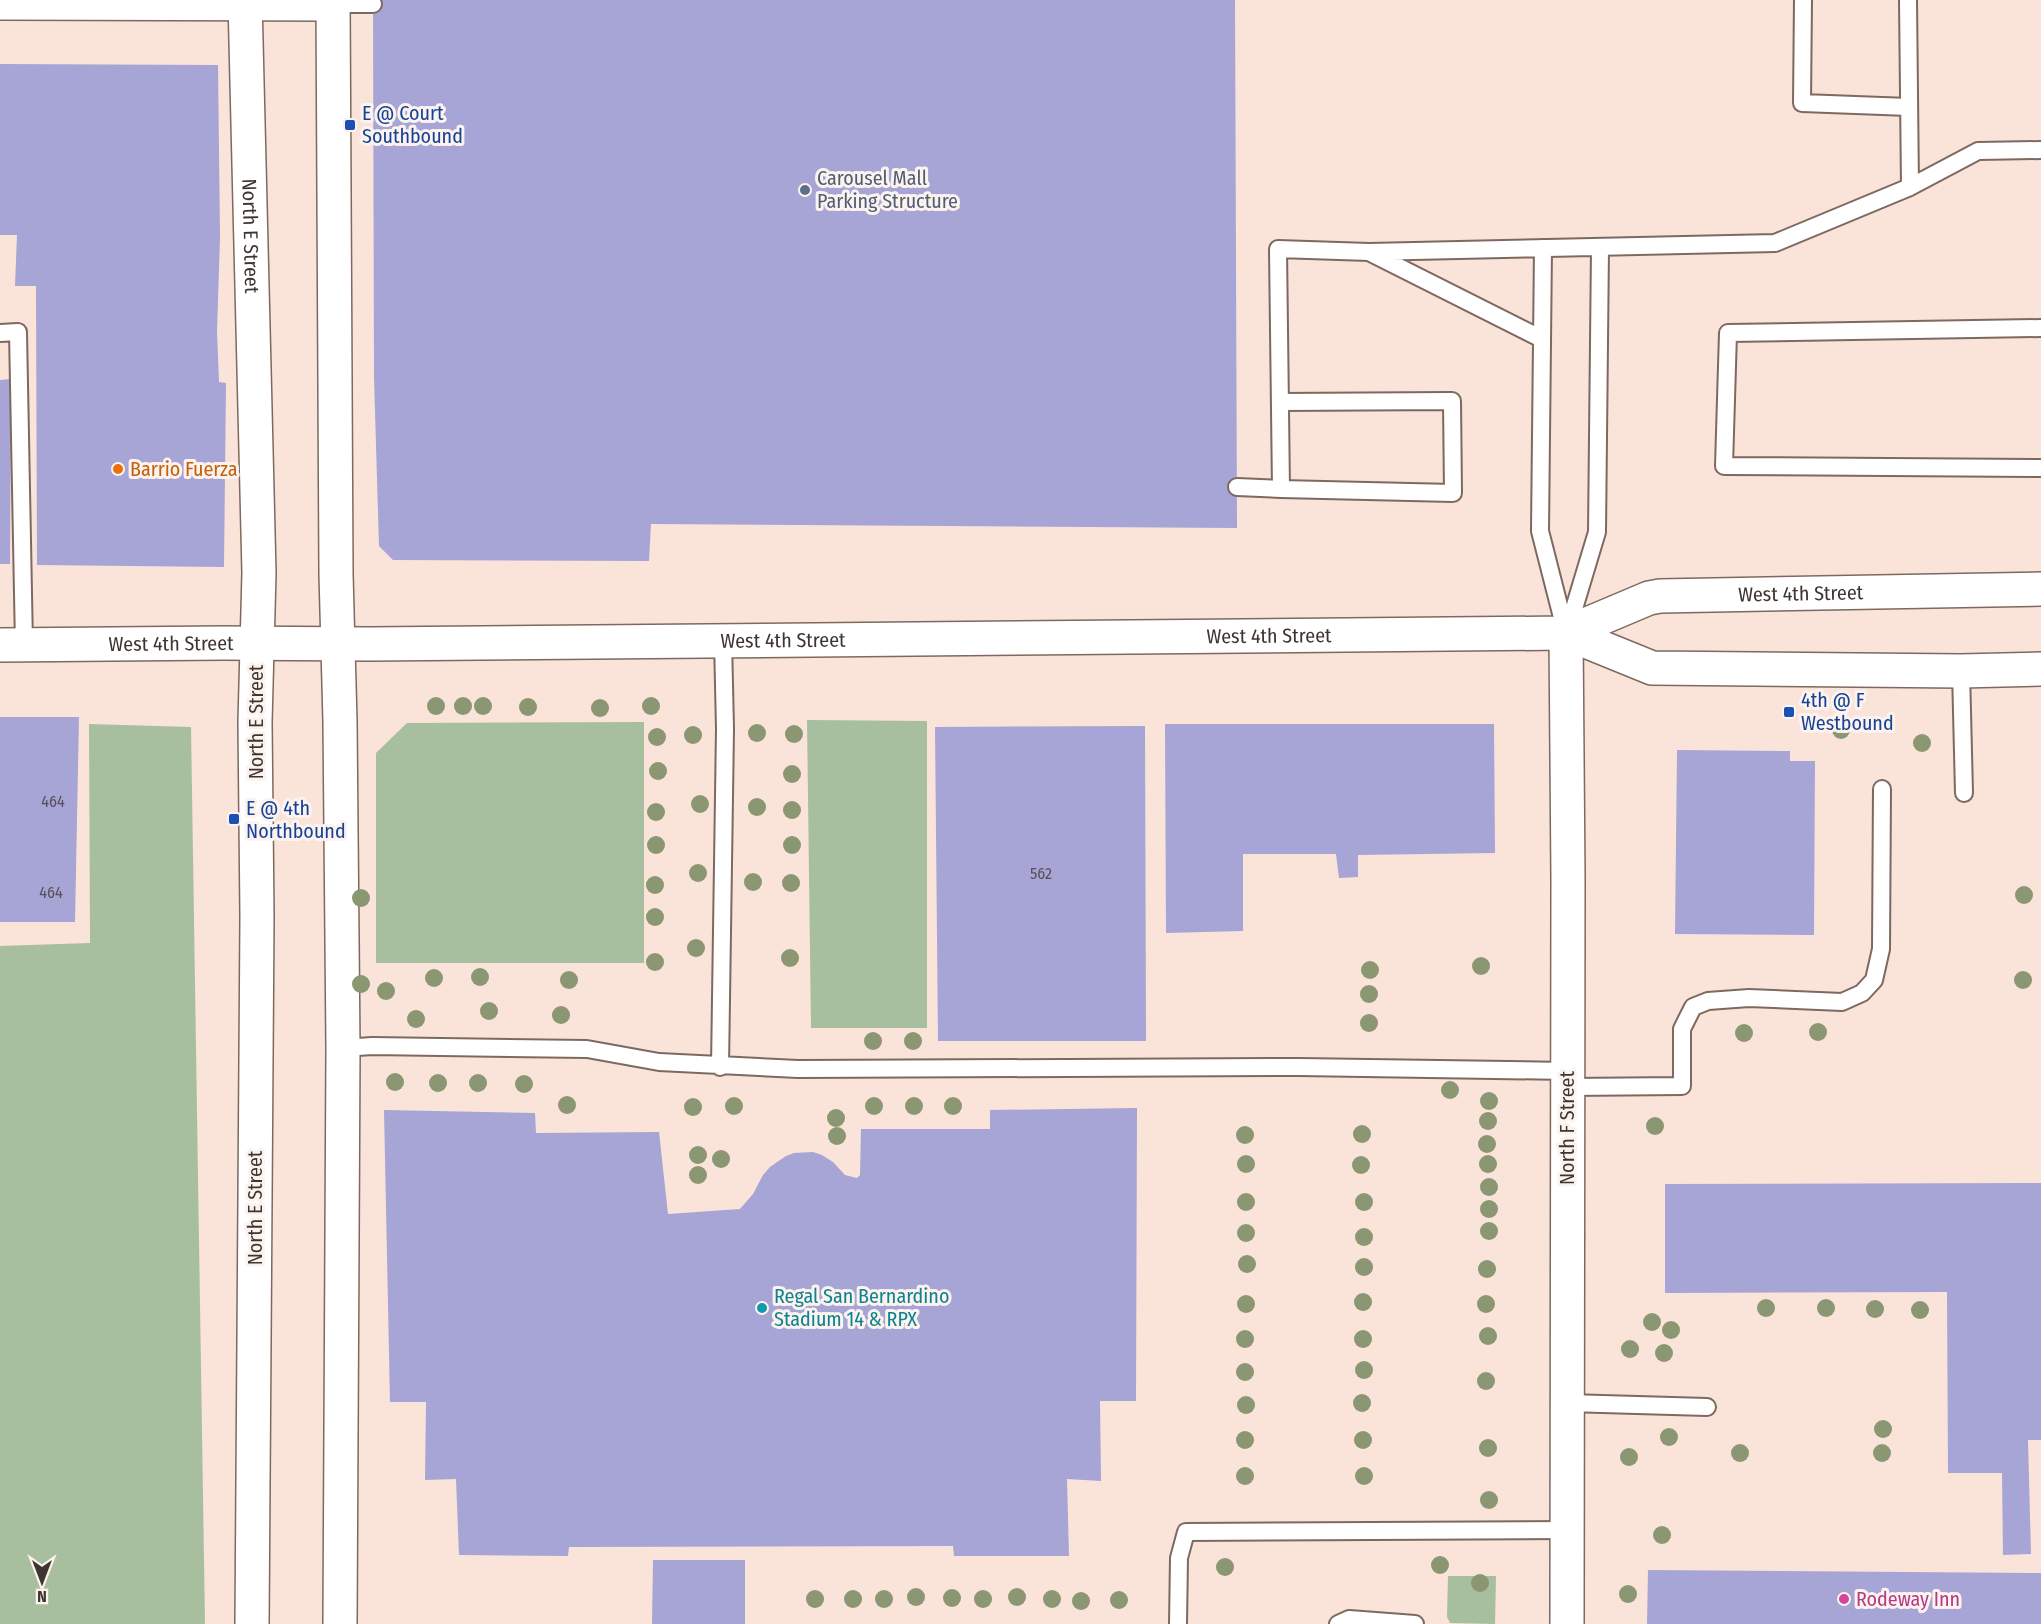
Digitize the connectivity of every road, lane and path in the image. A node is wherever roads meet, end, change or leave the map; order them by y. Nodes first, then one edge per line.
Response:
1 (1803, 0) edge
2 (1908, 0) edge
3 (245, 2) edge
4 (333, 2) edge
5 (0, 3) edge
6 (373, 4) dead end
7 (1909, 107) junction
8 (2041, 150) edge
9 (1910, 187) junction
10 (1543, 248) junction
11 (1600, 248) junction
12 (1369, 252) junction
13 (2041, 328) edge
14 (0, 333) edge
15 (1542, 339) junction
16 (1280, 402) junction
17 (2041, 468) edge
18 (1237, 487) dead end
19 (1281, 489) junction
20 (2041, 589) edge
21 (1566, 633) junction
22 (723, 640) junction
23 (257, 644) junction
24 (338, 644) junction
25 (12, 645) edge
26 (2041, 669) edge
27 (1961, 671) junction
28 (1882, 789) dead end
29 (1964, 793) dead end
30 (343, 1048) junction
31 (720, 1066) junction
32 (1568, 1079) junction
33 (1567, 1403) junction
34 (1707, 1407) dead end
35 (1567, 1530) junction
36 (252, 1624) edge
37 (340, 1624) edge
38 (1178, 1624) edge
39 (1338, 1624) edge
40 (1415, 1624) edge
41 (1567, 1624) edge

1 - 7 lane
2 - 7 lane
3 - 4 main road
3 - 5 main road
3 - 23 main road, North E Street
4 - 6 lane
4 - 24 main road
7 - 9 lane
8 - 9 lane
9 - 11 lane
10 - 11 lane
10 - 12 lane
10 - 15 lane
11 - 21 lane
12 - 15 lane
12 - 16 lane
13 - 17 lane
14 - 25 lane
15 - 21 lane
16 - 19 lane
16 - 19 lane
18 - 19 lane
20 - 21 main road, West 4th Street
21 - 22 main road, West 4th Street
21 - 27 main road, West 4th Street
21 - 32 main road, North F Street
22 - 24 main road, West 4th Street
22 - 31 lane
23 - 24 main road, West 4th Street
23 - 25 main road, West 4th Street
23 - 36 main road, North E Street
24 - 30 main road
26 - 27 main road, West 4th Street
27 - 29 lane
28 - 32 lane
30 - 31 lane
30 - 37 main road
31 - 32 lane
32 - 33 main road, North F Street
33 - 34 lane
33 - 35 main road, North F Street
35 - 38 lane
35 - 41 main road, North F Street
39 - 40 lane

